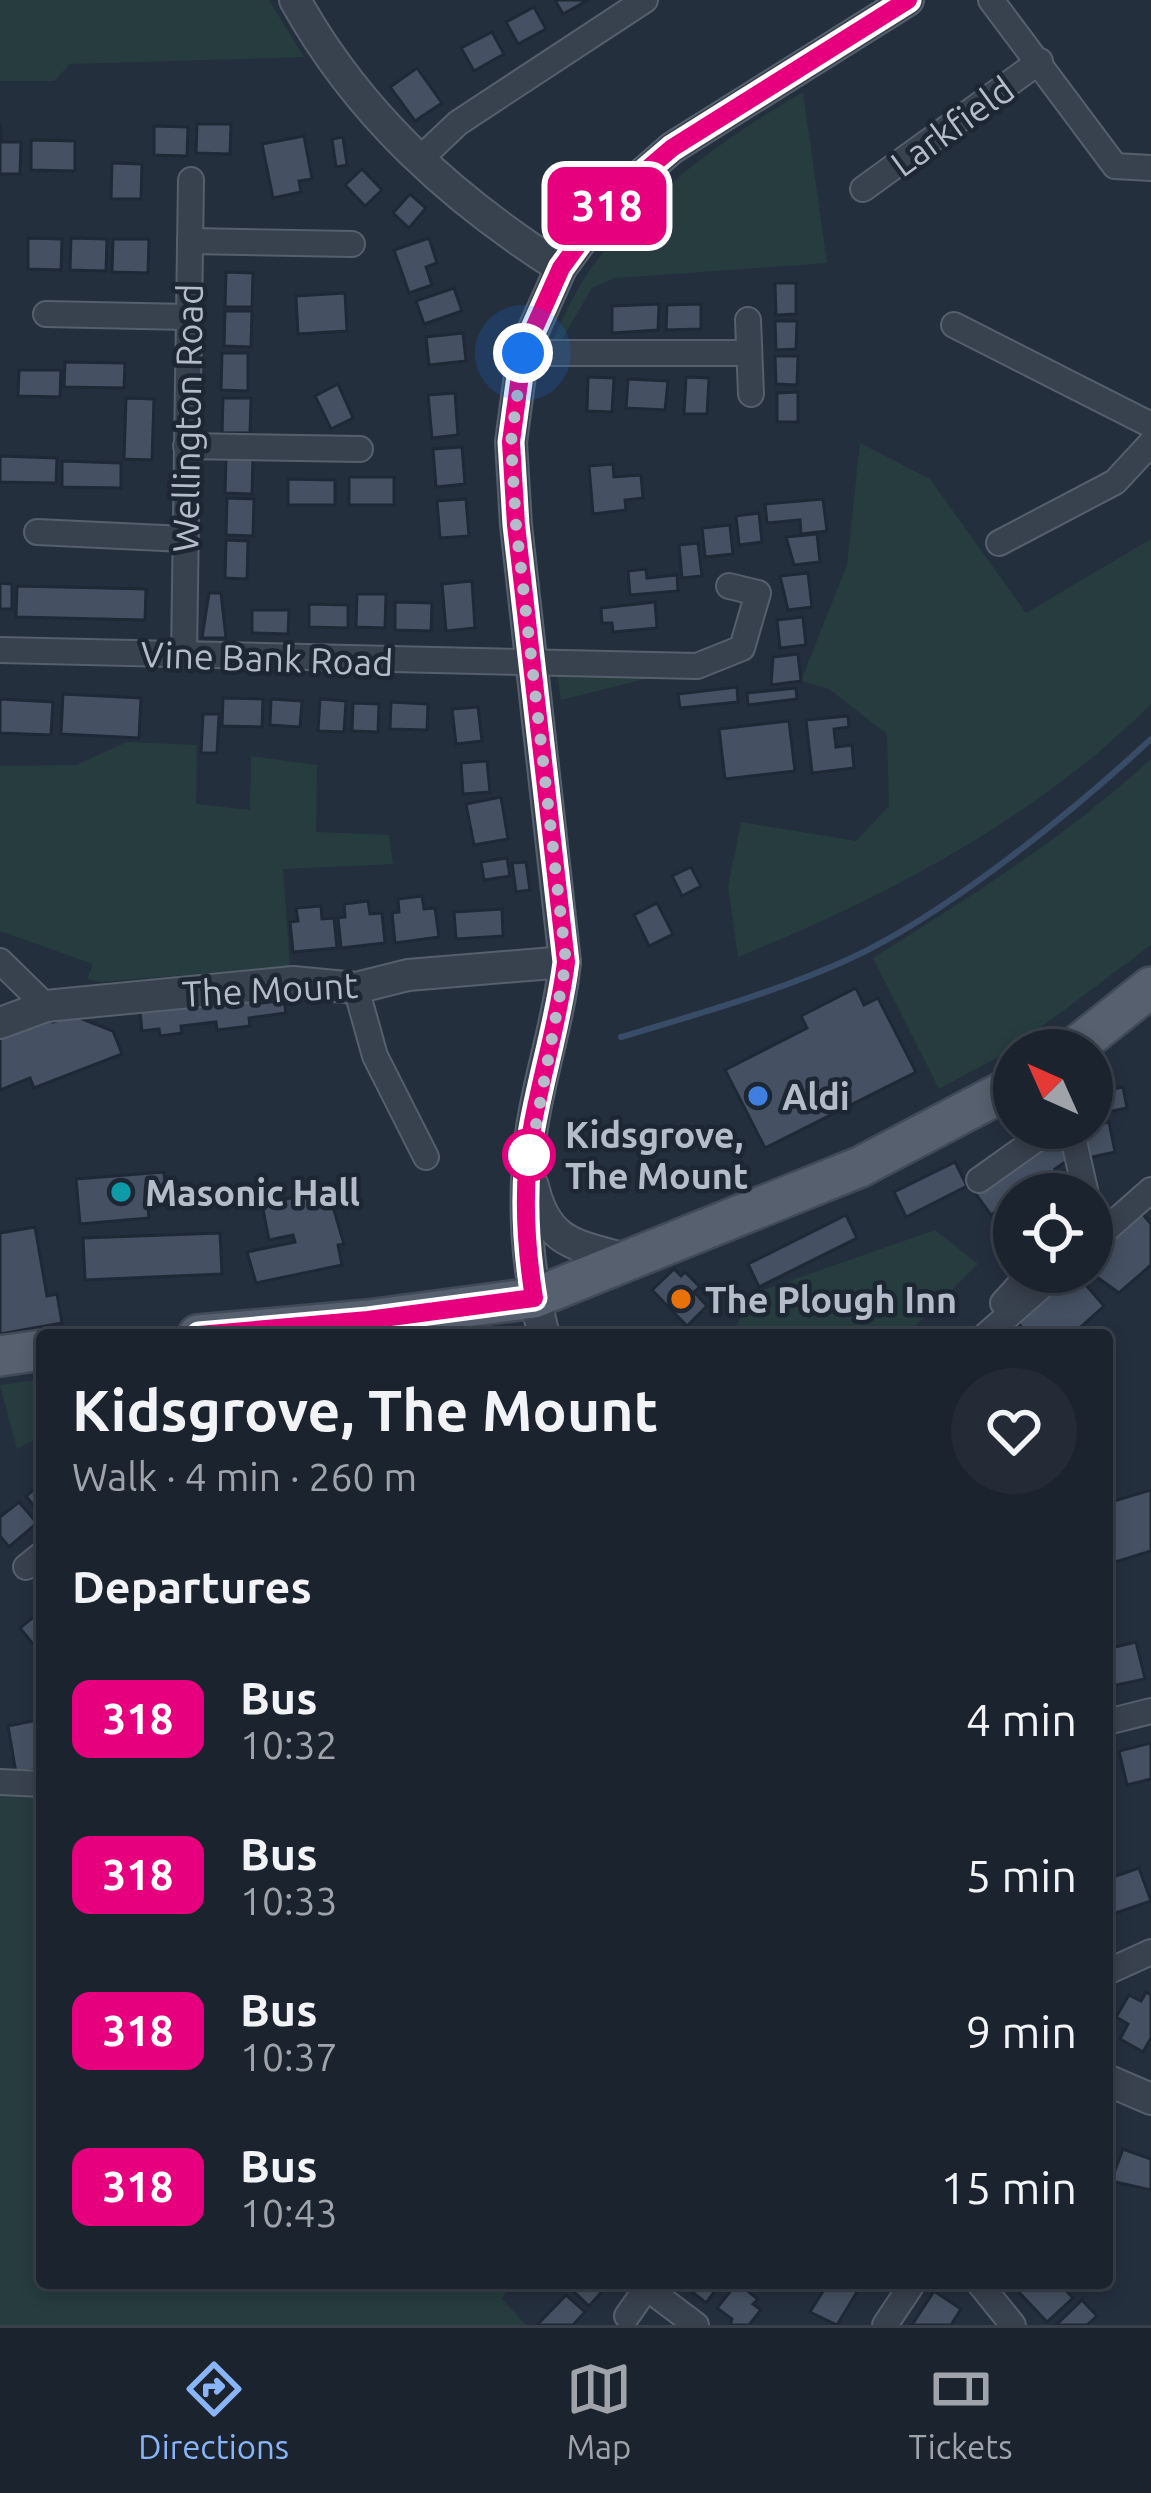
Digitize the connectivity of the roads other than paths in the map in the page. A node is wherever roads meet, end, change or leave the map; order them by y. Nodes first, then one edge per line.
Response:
1 (295, 0) edge
2 (645, 0) edge
3 (908, 0) edge
4 (991, 0) edge
5 (1040, 61) junction
6 (419, 160) junction
7 (1151, 168) edge
8 (191, 180) dead end
9 (863, 189) dead end
10 (190, 241) junction
11 (352, 244) dead end
12 (561, 268) junction
13 (46, 314) dead end
14 (188, 317) junction
15 (748, 320) dead end
16 (954, 326) dead end
17 (523, 353) junction
18 (749, 353) junction
19 (751, 394) dead end
20 (1151, 424) edge
21 (1151, 443) edge
22 (186, 446) junction
23 (360, 449) dead end
24 (38, 532) dead end
25 (184, 539) junction
26 (999, 543) dead end
27 (729, 586) dead end
28 (0, 650) edge
29 (184, 655) junction
30 (535, 666) junction
31 (0, 961) edge
32 (566, 962) junction
33 (356, 988) junction
34 (1151, 988) edge
35 (46, 1006) junction
36 (0, 1023) edge
37 (1099, 1029) edge
38 (993, 1097) edge
39 (1023, 1149) edge
40 (426, 1157) dead end
41 (528, 1168) junction
42 (979, 1180) dead end
43 (1151, 1190) edge
44 (1113, 1223) edge
45 (632, 1261) junction
46 (1015, 1293) edge
47 (1033, 1293) edge
48 (539, 1316) edge
49 (330, 1329) edge
50 (988, 1329) edge
51 (991, 1329) edge
52 (36, 1351) edge
53 (0, 1355) edge
54 (1151, 1711) edge
55 (1113, 1720) edge
56 (0, 1782) edge
57 (36, 1784) edge
58 (1151, 1952) edge
59 (1113, 1969) edge
60 (1113, 2083) edge
61 (1151, 2099) edge
62 (646, 2289) edge
63 (654, 2289) edge
64 (909, 2289) edge
65 (984, 2289) edge
66 (627, 2316) dead end
67 (696, 2325) edge
68 (885, 2325) edge
69 (1012, 2325) edge

1 - 6 street
2 - 6 street
3 - 12 street
4 - 5 street
5 - 7 street
5 - 9 street, Larkfield
6 - 12 street
8 - 10 street, Wellington Road
10 - 11 street
10 - 14 street, Wellington Road
12 - 17 street
13 - 14 street
14 - 22 street, Wellington Road
15 - 18 street
16 - 20 street
17 - 18 street
17 - 30 street
18 - 19 street
21 - 26 street
22 - 23 street
22 - 25 street, Wellington Road
24 - 25 street
25 - 29 street, Wellington Road
27 - 30 street, Vine Bank Road
28 - 29 street, Vine Bank Road
29 - 30 street, Vine Bank Road
30 - 32 street
31 - 35 street
32 - 33 street, The Mount
32 - 41 street
33 - 35 street, The Mount
33 - 40 street
34 - 37 main road
35 - 36 street, The Mount
38 - 45 main road
39 - 42 street
41 - 45 street
41 - 48 street
43 - 44 street
45 - 48 main road
46 - 50 street
47 - 51 street
48 - 49 main road
52 - 53 main road
54 - 55 street
56 - 57 street
58 - 59 street
60 - 61 street
62 - 66 street
63 - 67 street
64 - 68 street
65 - 69 street

